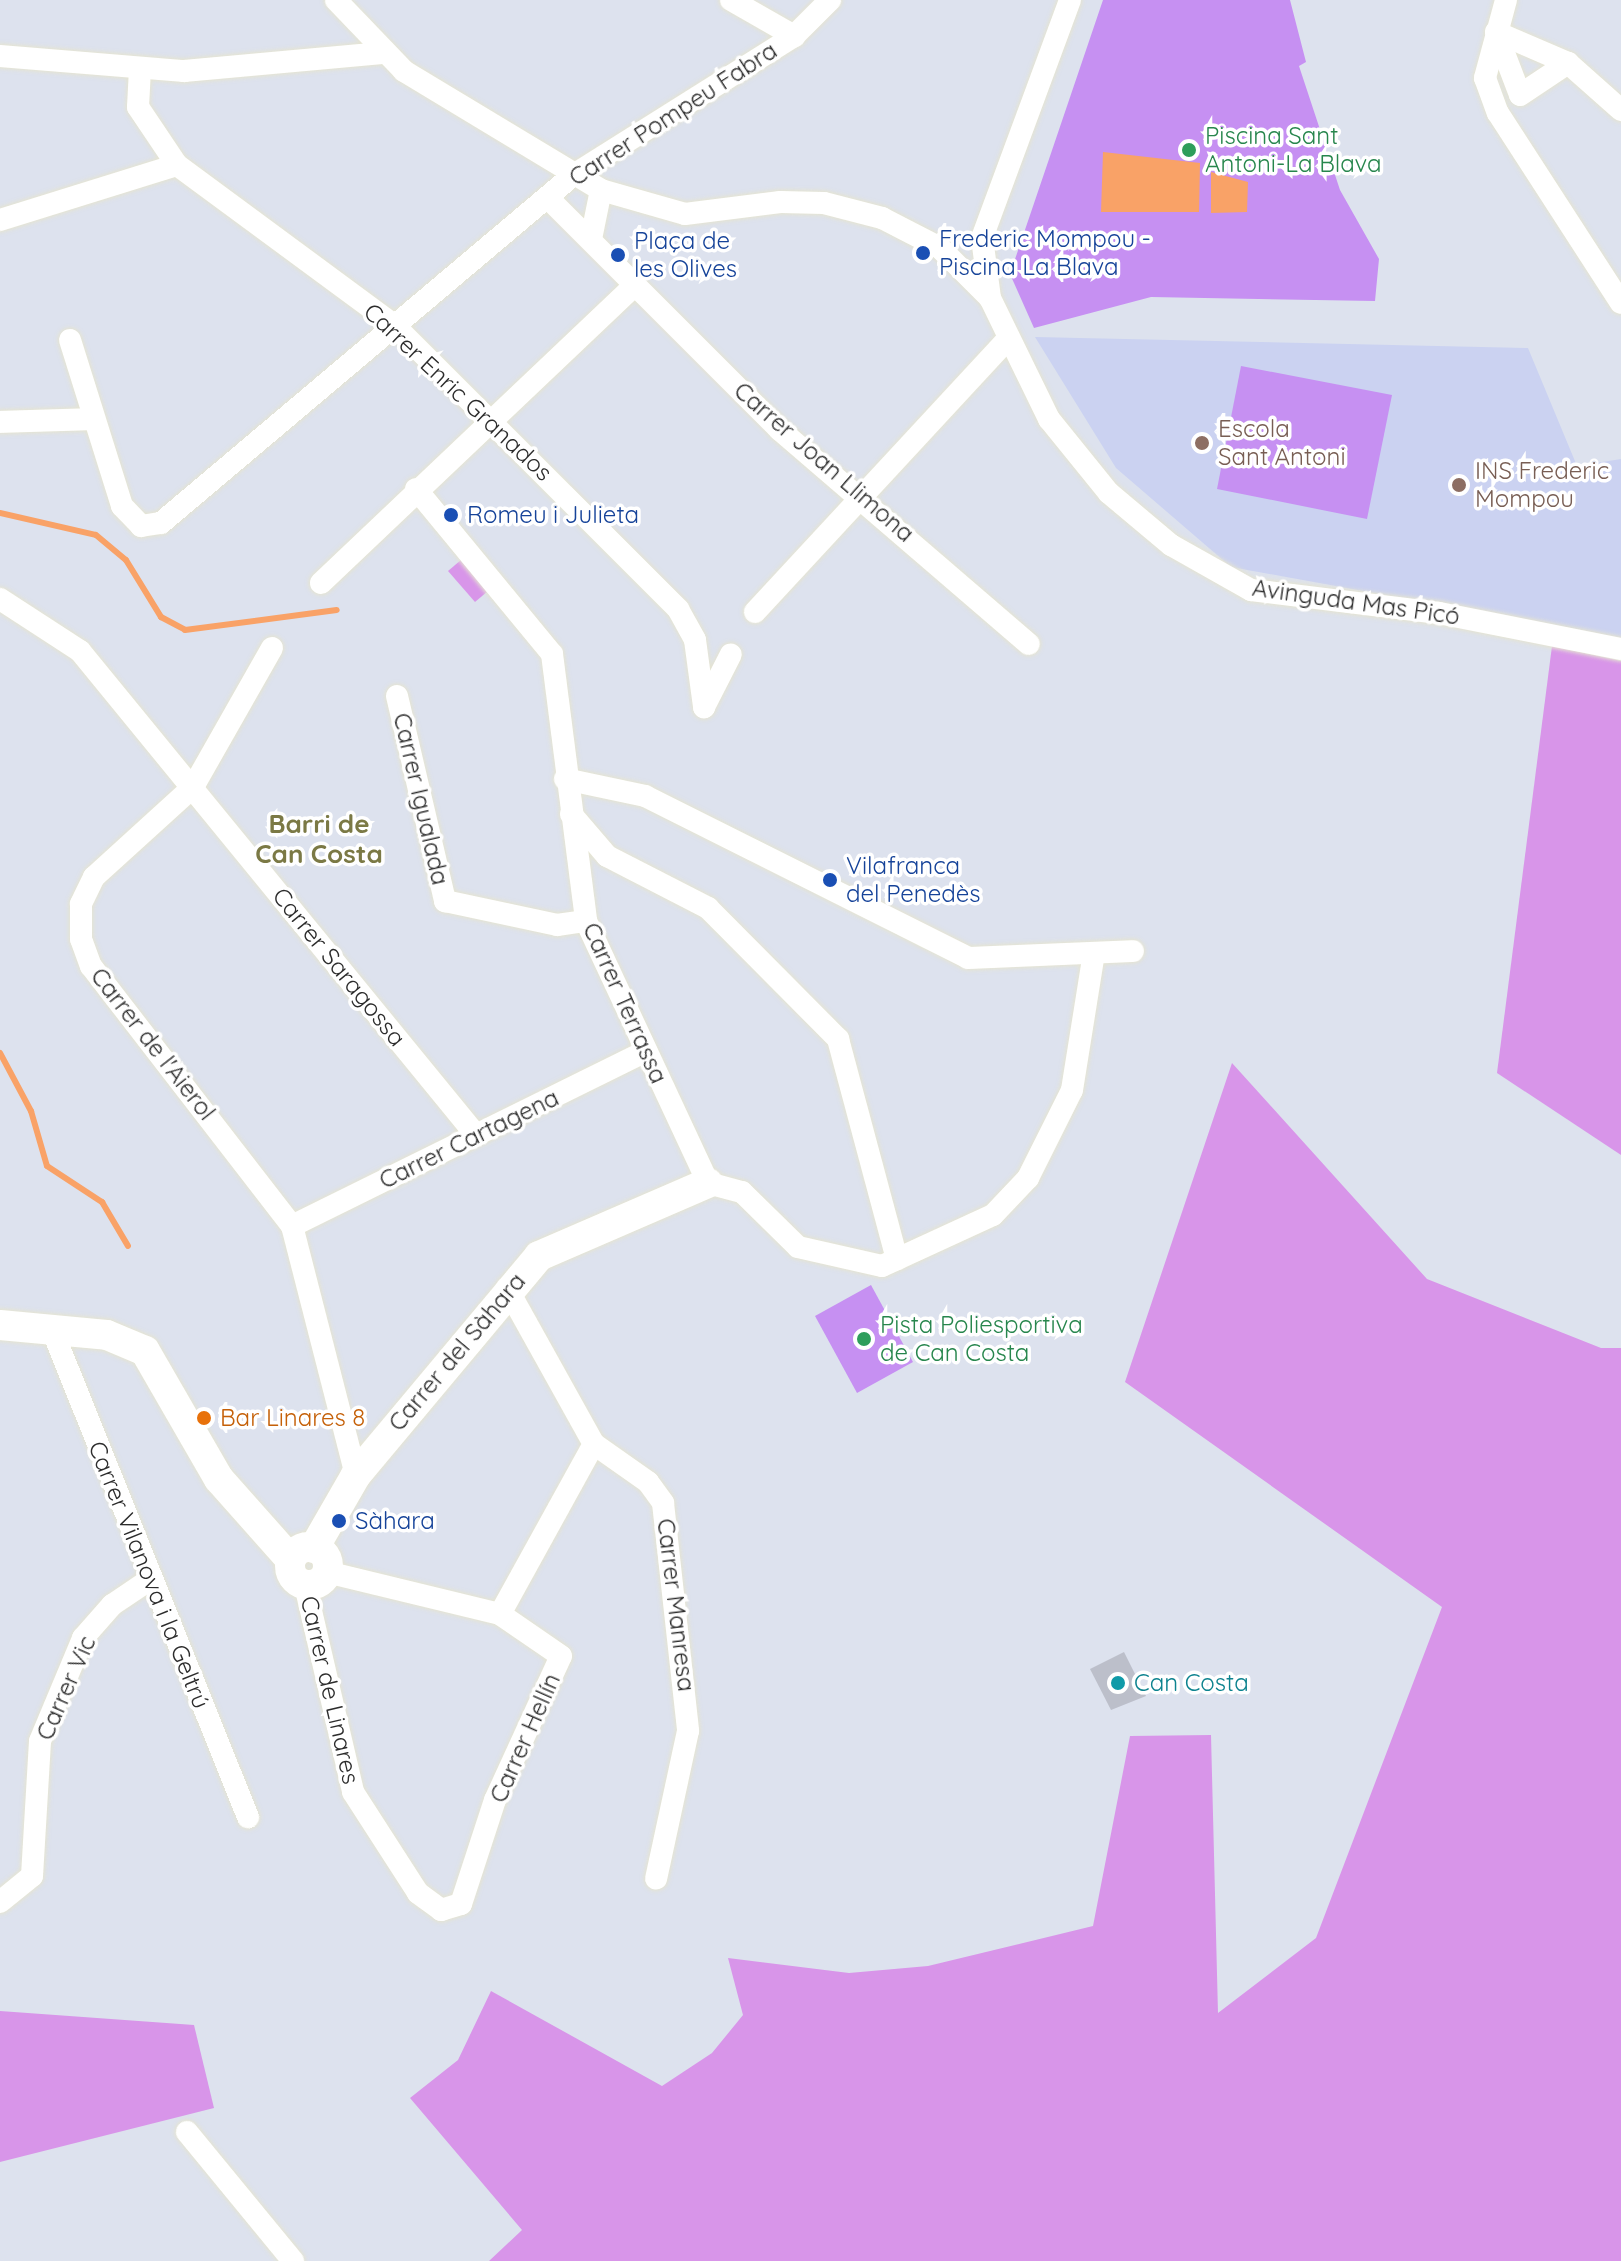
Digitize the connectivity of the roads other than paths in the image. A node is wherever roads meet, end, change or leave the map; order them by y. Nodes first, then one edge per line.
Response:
1 (336, 0) edge
2 (731, 0) edge
3 (830, 0) edge
4 (1070, 0) edge
5 (1506, 0) edge
6 (1496, 32) junction
7 (794, 36) junction
8 (382, 53) junction
9 (0, 56) edge
10 (1568, 63) junction
11 (140, 69) junction
12 (1621, 110) edge
13 (177, 165) junction
14 (572, 176) junction
15 (601, 190) junction
16 (549, 199) junction
17 (0, 220) edge
18 (982, 238) junction
19 (591, 239) junction
20 (940, 248) junction
21 (634, 286) junction
22 (990, 298) junction
23 (1621, 303) edge
24 (394, 325) junction
25 (1008, 339) junction
26 (70, 340) dead end
27 (495, 418) junction
28 (93, 419) junction
29 (0, 422) edge
30 (416, 489) junction
31 (862, 494) junction
32 (321, 583) dead end
33 (0, 599) edge
34 (755, 612) dead end
35 (1029, 644) dead end
36 (272, 648) dead end
37 (1621, 649) edge
38 (731, 654) dead end
39 (397, 696) dead end
40 (565, 779) junction
41 (193, 787) junction
42 (614, 795) junction
43 (571, 814) junction
44 (607, 856) junction
45 (576, 859) junction
46 (586, 921) junction
47 (1133, 951) dead end
48 (1093, 959) junction
49 (646, 1051) junction
50 (476, 1135) junction
51 (708, 1183) junction
52 (292, 1226) junction
53 (897, 1259) junction
54 (507, 1288) junction
55 (0, 1325) edge
56 (53, 1332) junction
57 (594, 1444) junction
58 (356, 1475) junction
59 (309, 1566) junction
60 (149, 1580) junction
61 (500, 1614) junction
62 (248, 1817) dead end
63 (656, 1879) dead end
64 (0, 1902) edge
65 (441, 1910) joint
66 (187, 2132) dead end
67 (293, 2261) edge

1 - 8 street, Avinguda Mas Picó
2 - 7 street
3 - 7 street, Carrer Pompeu Fabra
4 - 18 street
5 - 6 street
6 - 10 street
6 - 10 street
6 - 23 street
7 - 14 street, Carrer Pompeu Fabra
8 - 11 street
8 - 14 street, Avinguda Mas Picó
9 - 11 street
10 - 12 street
11 - 13 street, Carrer Enric Granados
13 - 17 street
13 - 24 street, Carrer Enric Granados
14 - 15 street, Avinguda Mas Picó
14 - 16 street, Carrer Pompeu Fabra
15 - 19 street
15 - 20 street, Avinguda Mas Picó
16 - 19 street, Carrer Joan Llimona
16 - 24 street, Carrer Pompeu Fabra
18 - 20 street
18 - 22 street, Avinguda Mas Picó
19 - 21 street, Carrer Joan Llimona
20 - 22 street, Avinguda Mas Picó
21 - 27 street
21 - 31 street, Carrer Joan Llimona
22 - 25 street, Avinguda Mas Picó
24 - 27 street, Carrer Enric Granados
24 - 28 street, Carrer Pompeu Fabra
25 - 31 street
25 - 37 street, Avinguda Mas Picó
26 - 28 street
27 - 30 street
27 - 38 street, Carrer Enric Granados
28 - 29 street
30 - 32 street
30 - 40 street, Carrer Terrassa
31 - 34 street
31 - 35 street, Carrer Joan Llimona
33 - 41 street, Carrer Saragossa
36 - 41 street, Carrer de l'Aierol
39 - 46 street, Carrer Igualada
40 - 42 street
40 - 43 street, Carrer Terrassa
41 - 50 street, Carrer Saragossa
41 - 52 street, Carrer de l'Aierol
42 - 43 street
42 - 48 street
43 - 44 street
43 - 45 street, Carrer Terrassa
44 - 45 street
44 - 53 street
45 - 46 street, Carrer Terrassa
46 - 49 street, Carrer Terrassa
47 - 48 street
48 - 53 street
49 - 50 street, Carrer Cartagena
49 - 51 street, Carrer Terrassa
50 - 52 street, Carrer Cartagena
51 - 53 street
51 - 54 street, Carrer del Sàhara
52 - 58 street, Carrer de l'Aierol
54 - 57 street, Carrer Manresa
54 - 58 street, Carrer del Sàhara
55 - 56 street, Carrer de Linares
56 - 59 street, Carrer de Linares
56 - 60 street, Carrer Vilanova i la Geltrú
57 - 61 street
57 - 63 street, Carrer Manresa
58 - 59 street, Carrer del Sàhara
59 - 61 street, Carrer Hellín
59 - 65 street, Carrer de Linares
60 - 62 street, Carrer Vilanova i la Geltrú
60 - 64 street, Carrer Vic
61 - 65 street, Carrer Hellín
66 - 67 street

